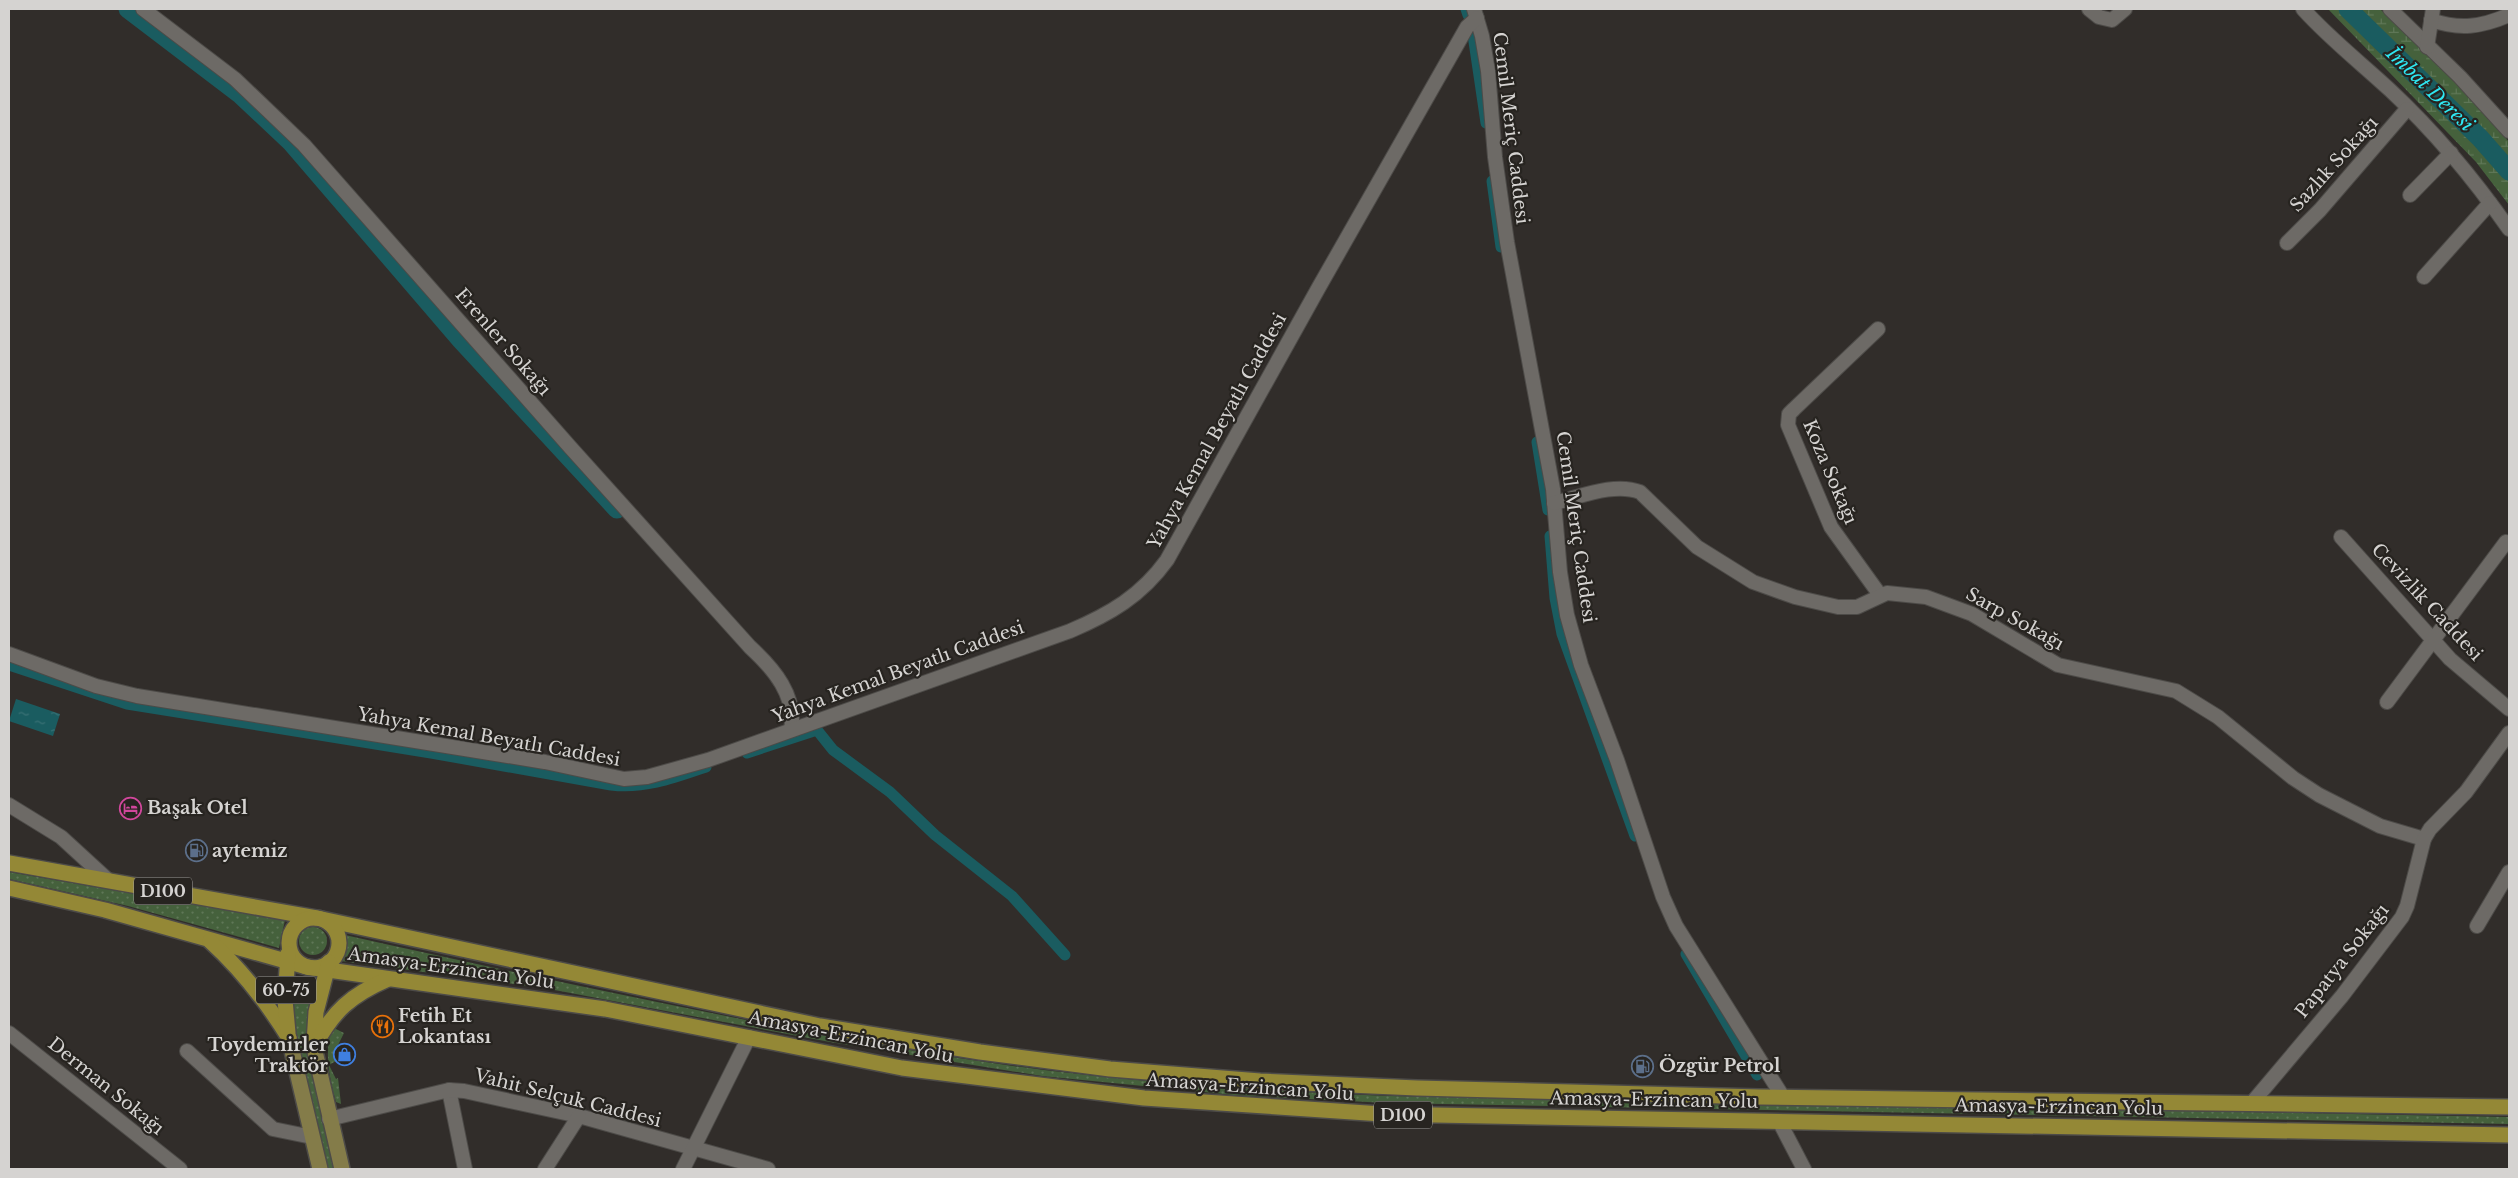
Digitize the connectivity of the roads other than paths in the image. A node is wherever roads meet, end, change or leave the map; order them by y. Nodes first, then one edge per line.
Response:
1 (143, 9) edge
2 (2089, 9) edge
3 (2125, 9) edge
4 (2303, 9) edge
5 (2390, 9) edge
6 (1476, 13) edge
7 (2432, 14) edge
8 (2509, 15) edge
9 (2427, 47) junction
10 (2408, 108) junction
11 (2507, 126) edge
12 (2451, 153) junction
13 (2410, 195) dead end
14 (2490, 202) junction
15 (2509, 229) edge
16 (2287, 243) dead end
17 (2424, 276) dead end
18 (1878, 329) dead end
19 (1554, 503) junction
20 (2342, 537) dead end
21 (2506, 542) dead end
22 (1880, 595) junction
23 (2434, 639) junction
24 (9, 654) edge
25 (2387, 702) dead end
26 (2509, 709) edge
27 (791, 730) junction
28 (2509, 733) edge
29 (9, 805) edge
30 (2424, 839) junction
31 (9, 863) edge
32 (2508, 877) edge
33 (109, 881) junction
34 (9, 888) edge
35 (317, 918) junction
36 (2478, 926) dead end
37 (206, 938) junction
38 (289, 942) junction
39 (288, 963) junction
40 (328, 966) junction
41 (307, 967) junction
42 (389, 979) junction
43 (9, 1033) edge
44 (749, 1037) junction
45 (289, 1038) junction
46 (314, 1047) junction
47 (187, 1051) dead end
48 (450, 1090) junction
49 (1783, 1097) junction
50 (2251, 1104) junction
51 (2509, 1108) edge
52 (579, 1116) junction
53 (329, 1119) junction
54 (1779, 1121) junction
55 (2509, 1135) edge
56 (312, 1137) junction
57 (695, 1149) junction
58 (180, 1169) edge
59 (320, 1169) edge
60 (342, 1169) edge
61 (465, 1169) edge
62 (545, 1169) edge
63 (683, 1169) edge
64 (768, 1169) edge
65 (1804, 1169) edge

1 - 27 street, Erenler Sokağı
2 - 3 street
4 - 10 street
5 - 9 street
6 - 19 street, Cemil Meriç Caddesi
6 - 27 street, Yahya Kemal Beyatlı Caddesi
7 - 8 street
7 - 9 street
9 - 11 street
10 - 12 street
10 - 16 street, Sazlık Sokağı
12 - 13 street
12 - 14 street
14 - 15 street
14 - 17 street
18 - 22 street, Koza Sokağı
19 - 22 street, Sarp Sokağı
19 - 49 street, Cemil Meriç Caddesi
20 - 23 street, Cevizlik Caddesi
21 - 23 street
22 - 30 street, Sarp Sokağı
23 - 25 street
23 - 26 street, Cevizlik Caddesi
24 - 27 street, Yahya Kemal Beyatlı Caddesi
28 - 30 street, Papatya Sokağı
29 - 33 street
30 - 50 street, Papatya Sokağı
31 - 33 highway, Amasya-Erzincan Yolu / D100
32 - 36 street
33 - 35 highway, Amasya-Erzincan Yolu / D100
34 - 37 highway, D100
35 - 38 highway
35 - 40 highway
35 - 49 highway, Amasya-Erzincan Yolu / D100
37 - 39 highway, D100
37 - 45 highway
38 - 39 highway, 60-75
38 - 41 highway
39 - 41 highway, D100
39 - 45 highway, 60-75
40 - 41 highway, D100
40 - 42 highway, Amasya-Erzincan Yolu / D100
40 - 46 highway, 60-75
42 - 44 highway, Amasya-Erzincan Yolu / D100
42 - 46 highway
43 - 58 street, Derman Sokağı
44 - 54 highway, Amasya-Erzincan Yolu / D100
44 - 57 street
45 - 56 main road, 60-75
46 - 53 main road, 60-75
47 - 56 street
48 - 52 street, Vahit Selçuk Caddesi
48 - 53 street, Vahit Selçuk Caddesi
48 - 61 street
49 - 50 highway, Amasya-Erzincan Yolu / D100
50 - 51 highway, Amasya-Erzincan Yolu / D100
52 - 57 street, Vahit Selçuk Caddesi
52 - 62 street
53 - 60 main road, 60-75
54 - 55 highway, Amasya-Erzincan Yolu / D100
54 - 65 street
56 - 59 main road, 60-75
57 - 63 street
57 - 64 street, Vahit Selçuk Caddesi

